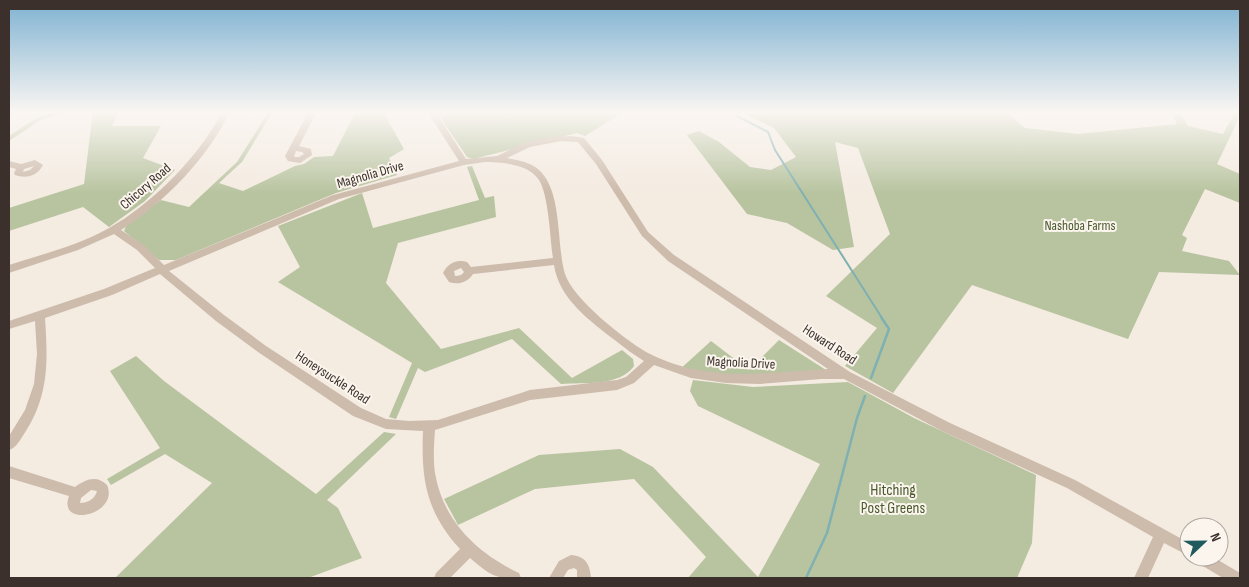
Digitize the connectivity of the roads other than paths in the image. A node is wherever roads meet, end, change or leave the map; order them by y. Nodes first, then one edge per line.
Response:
1 (211, 138) edge
2 (298, 138) edge
3 (449, 138) edge
4 (557, 138) edge
5 (563, 138) edge
6 (293, 148) dead end
7 (499, 159) junction
8 (464, 162) junction
9 (9, 164) edge
10 (21, 167) dead end
11 (114, 230) junction
12 (558, 260) junction
13 (9, 269) edge
14 (163, 271) junction
15 (469, 271) dead end
16 (40, 316) junction
17 (9, 325) edge
18 (652, 360) junction
19 (846, 375) junction
20 (429, 426) junction
21 (9, 445) edge
22 (9, 472) edge
23 (77, 493) dead end
24 (1161, 534) junction
25 (1179, 544) edge
26 (469, 549) junction
27 (1217, 567) edge
28 (441, 578) edge
29 (514, 578) edge
30 (556, 578) edge
31 (584, 578) edge
32 (1141, 578) edge
33 (1235, 578) edge

1 - 11 street, Chicory Road
2 - 6 street
3 - 8 street
4 - 7 street, Howard Road
5 - 19 street, Howard Road
7 - 8 street, Magnolia Drive
7 - 12 street, Magnolia Drive
8 - 14 street, Magnolia Drive
9 - 10 street
11 - 13 street, Chicory Road
11 - 14 street
12 - 15 street
12 - 18 street, Magnolia Drive
14 - 16 street, Magnolia Drive
14 - 20 street, Honeysuckle Road
16 - 17 street, Magnolia Drive
16 - 21 street
18 - 19 street, Magnolia Drive
18 - 20 street, Honeysuckle Road
19 - 24 street, Howard Road
20 - 26 street
22 - 23 street
24 - 25 street, Howard Road
24 - 32 street
26 - 28 street
26 - 29 street
27 - 33 street
30 - 31 street

